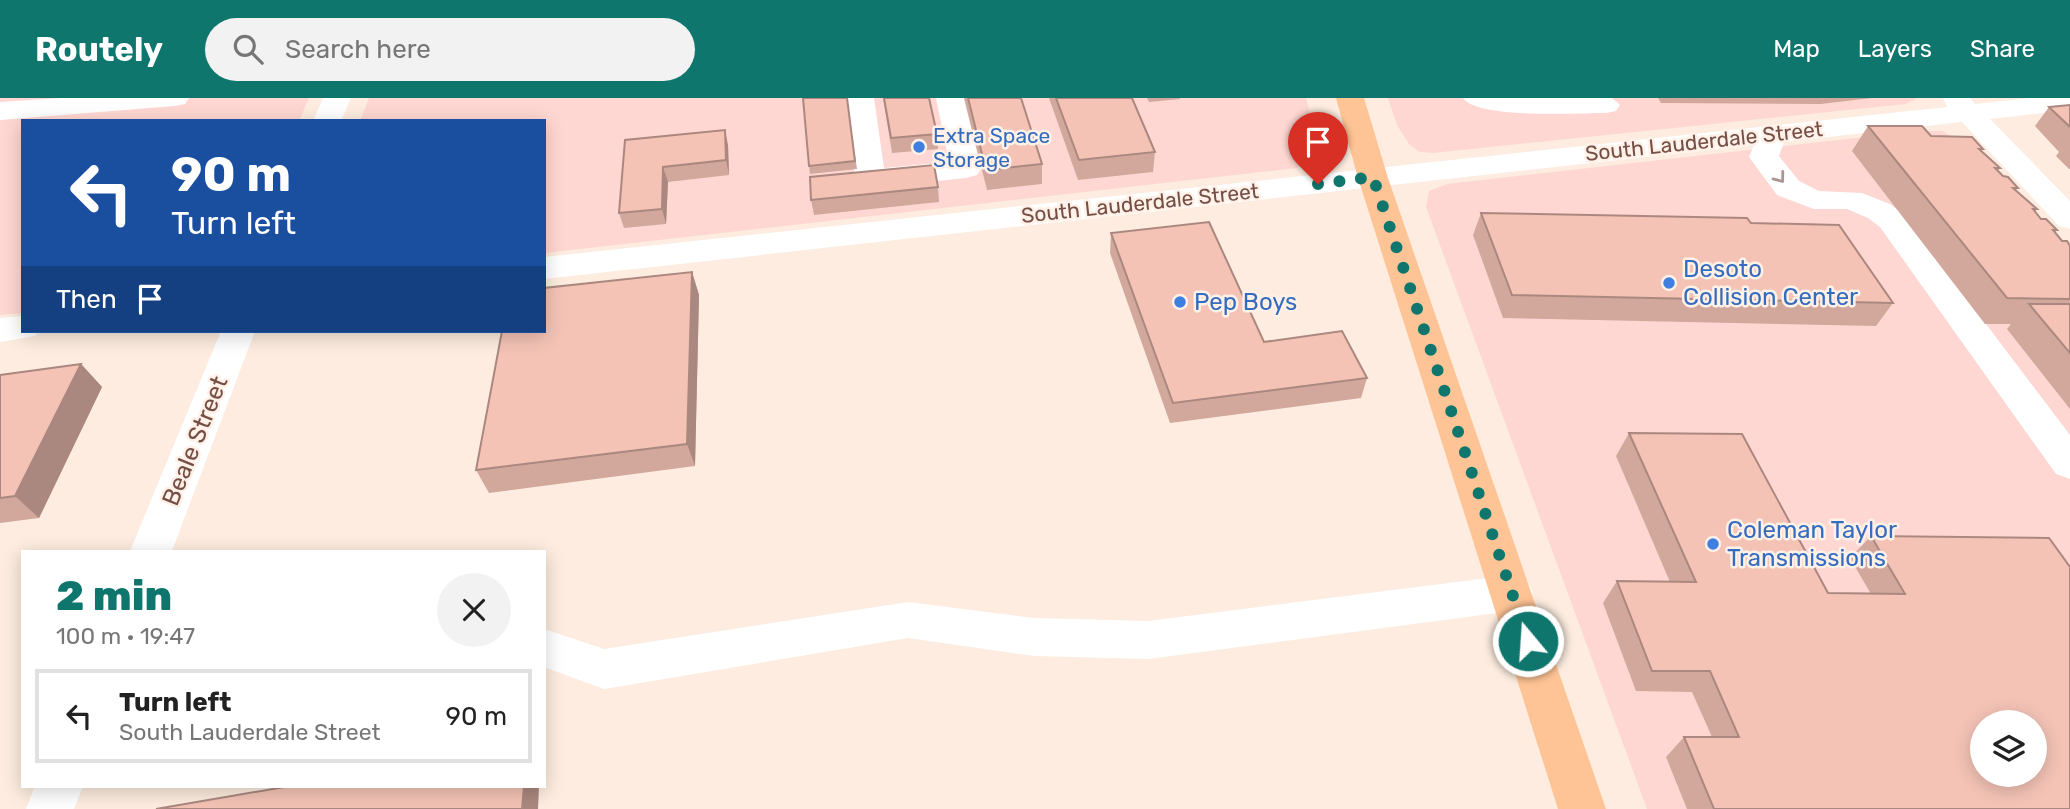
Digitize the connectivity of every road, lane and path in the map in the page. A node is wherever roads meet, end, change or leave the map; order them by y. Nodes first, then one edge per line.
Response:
1 (175, 98) edge
2 (337, 98) edge
3 (860, 98) edge
4 (950, 98) edge
5 (1350, 98) edge
6 (1477, 98) edge
7 (1604, 102) edge
8 (2070, 102) edge
9 (1961, 106) edge
10 (0, 111) edge
11 (328, 119) edge
12 (1767, 139) junction
13 (1631, 149) junction
14 (1373, 177) junction
15 (2070, 219) edge
16 (546, 268) edge
17 (21, 328) edge
18 (0, 330) edge
19 (237, 333) edge
20 (2070, 464) edge
21 (151, 550) edge
22 (1512, 593) junction
23 (546, 649) edge
24 (58, 788) edge
25 (50, 809) edge
26 (1582, 809) edge

1 - 10 street
2 - 11 street
3 - 4 street
5 - 14 main road
6 - 7 street
7 - 13 street
8 - 9 street, South Lauderdale Street
9 - 12 street, South Lauderdale Street
9 - 15 street
12 - 13 street, South Lauderdale Street
12 - 20 street
13 - 14 street, South Lauderdale Street
14 - 16 street, South Lauderdale Street
14 - 22 main road
17 - 18 street
19 - 21 street, Beale Street
22 - 23 street
22 - 26 main road
24 - 25 street

